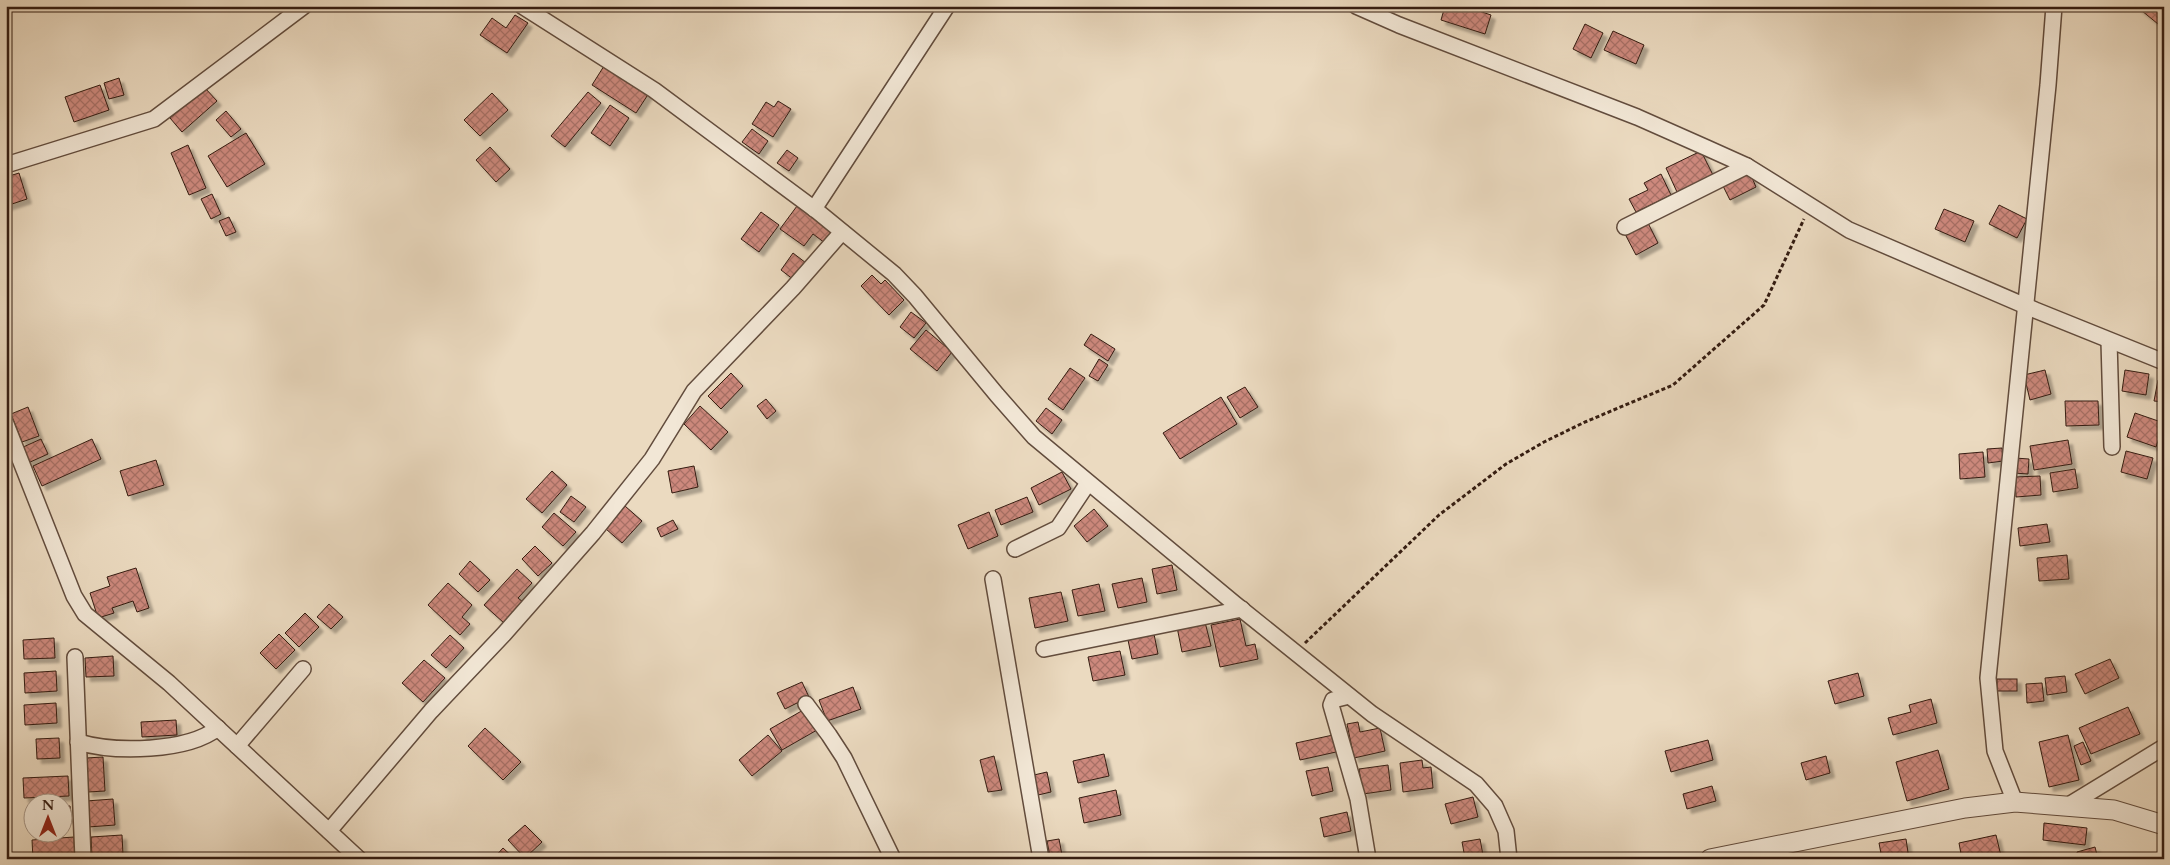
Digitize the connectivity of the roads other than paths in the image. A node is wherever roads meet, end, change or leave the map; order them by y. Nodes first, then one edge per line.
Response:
1 (304, 6) edge
2 (522, 6) edge
3 (947, 6) edge
4 (1356, 6) edge
5 (2054, 6) edge
6 (6, 165) edge
7 (1747, 166) junction
8 (814, 209) junction
9 (1625, 227) dead end
10 (842, 232) junction
11 (2024, 305) junction
12 (2109, 340) junction
13 (2164, 362) edge
14 (6, 424) edge
15 (2112, 447) dead end
16 (1088, 483) junction
17 (1015, 548) dead end
18 (993, 579) dead end
19 (1242, 609) junction
20 (1044, 649) dead end
21 (75, 657) dead end
22 (303, 669) dead end
23 (1349, 696) junction
24 (806, 704) dead end
25 (218, 728) junction
26 (78, 742) junction
27 (237, 746) junction
28 (2164, 748) edge
29 (2015, 802) junction
30 (2069, 805) junction
31 (2164, 824) edge
32 (329, 831) junction
33 (83, 859) edge
34 (359, 859) edge
35 (893, 859) edge
36 (1041, 859) edge
37 (1368, 859) edge
38 (1509, 859) edge
39 (1710, 859) edge

1 - 6 street
2 - 8 street
3 - 8 street
4 - 7 street
5 - 11 street
7 - 9 street
7 - 11 street
8 - 10 street
10 - 16 street
10 - 32 street
11 - 12 street
11 - 29 street
12 - 13 street
12 - 15 street
14 - 25 street
16 - 17 street
16 - 19 street
18 - 36 street
19 - 20 street
19 - 23 street
21 - 26 street
22 - 27 street
23 - 37 street
23 - 38 street
24 - 35 street
25 - 26 street
25 - 27 street
26 - 33 street
27 - 32 street
28 - 30 street
29 - 30 street
29 - 39 street
30 - 31 street
32 - 34 street

